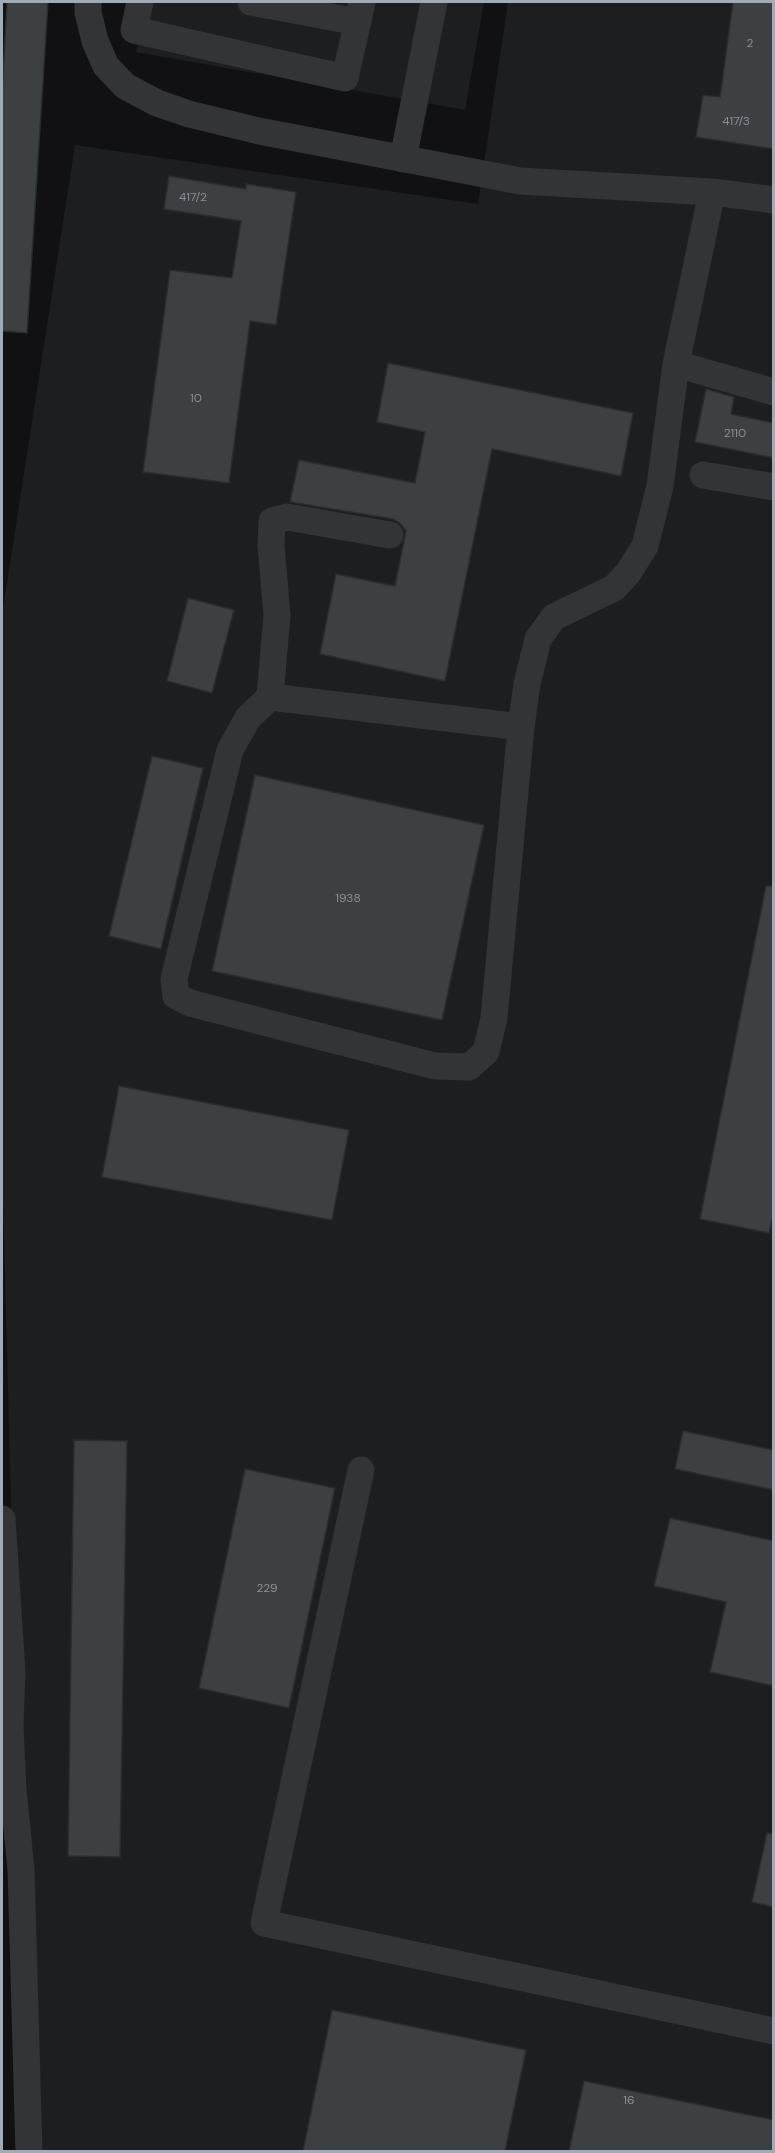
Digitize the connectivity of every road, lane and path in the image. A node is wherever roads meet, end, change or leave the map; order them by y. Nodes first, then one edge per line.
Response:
1 (88, 2) edge
2 (140, 2) edge
3 (251, 2) edge
4 (434, 2) edge
5 (360, 12) edge
6 (403, 159) junction
7 (712, 192) junction
8 (774, 200) edge
9 (676, 364) junction
10 (774, 392) edge
11 (703, 475) dead end
12 (774, 487) edge
13 (390, 535) dead end
14 (270, 697) junction
15 (521, 727) junction
16 (361, 1470) dead end
17 (2, 1519) edge
18 (774, 2031) edge
19 (29, 2151) edge

1 - 6 street
2 - 5 street
3 - 5 street
4 - 6 street
6 - 7 street
7 - 8 street
7 - 9 street
9 - 10 street
9 - 15 street
11 - 12 street
13 - 14 street
14 - 15 street
14 - 15 street
16 - 18 street
17 - 19 street

